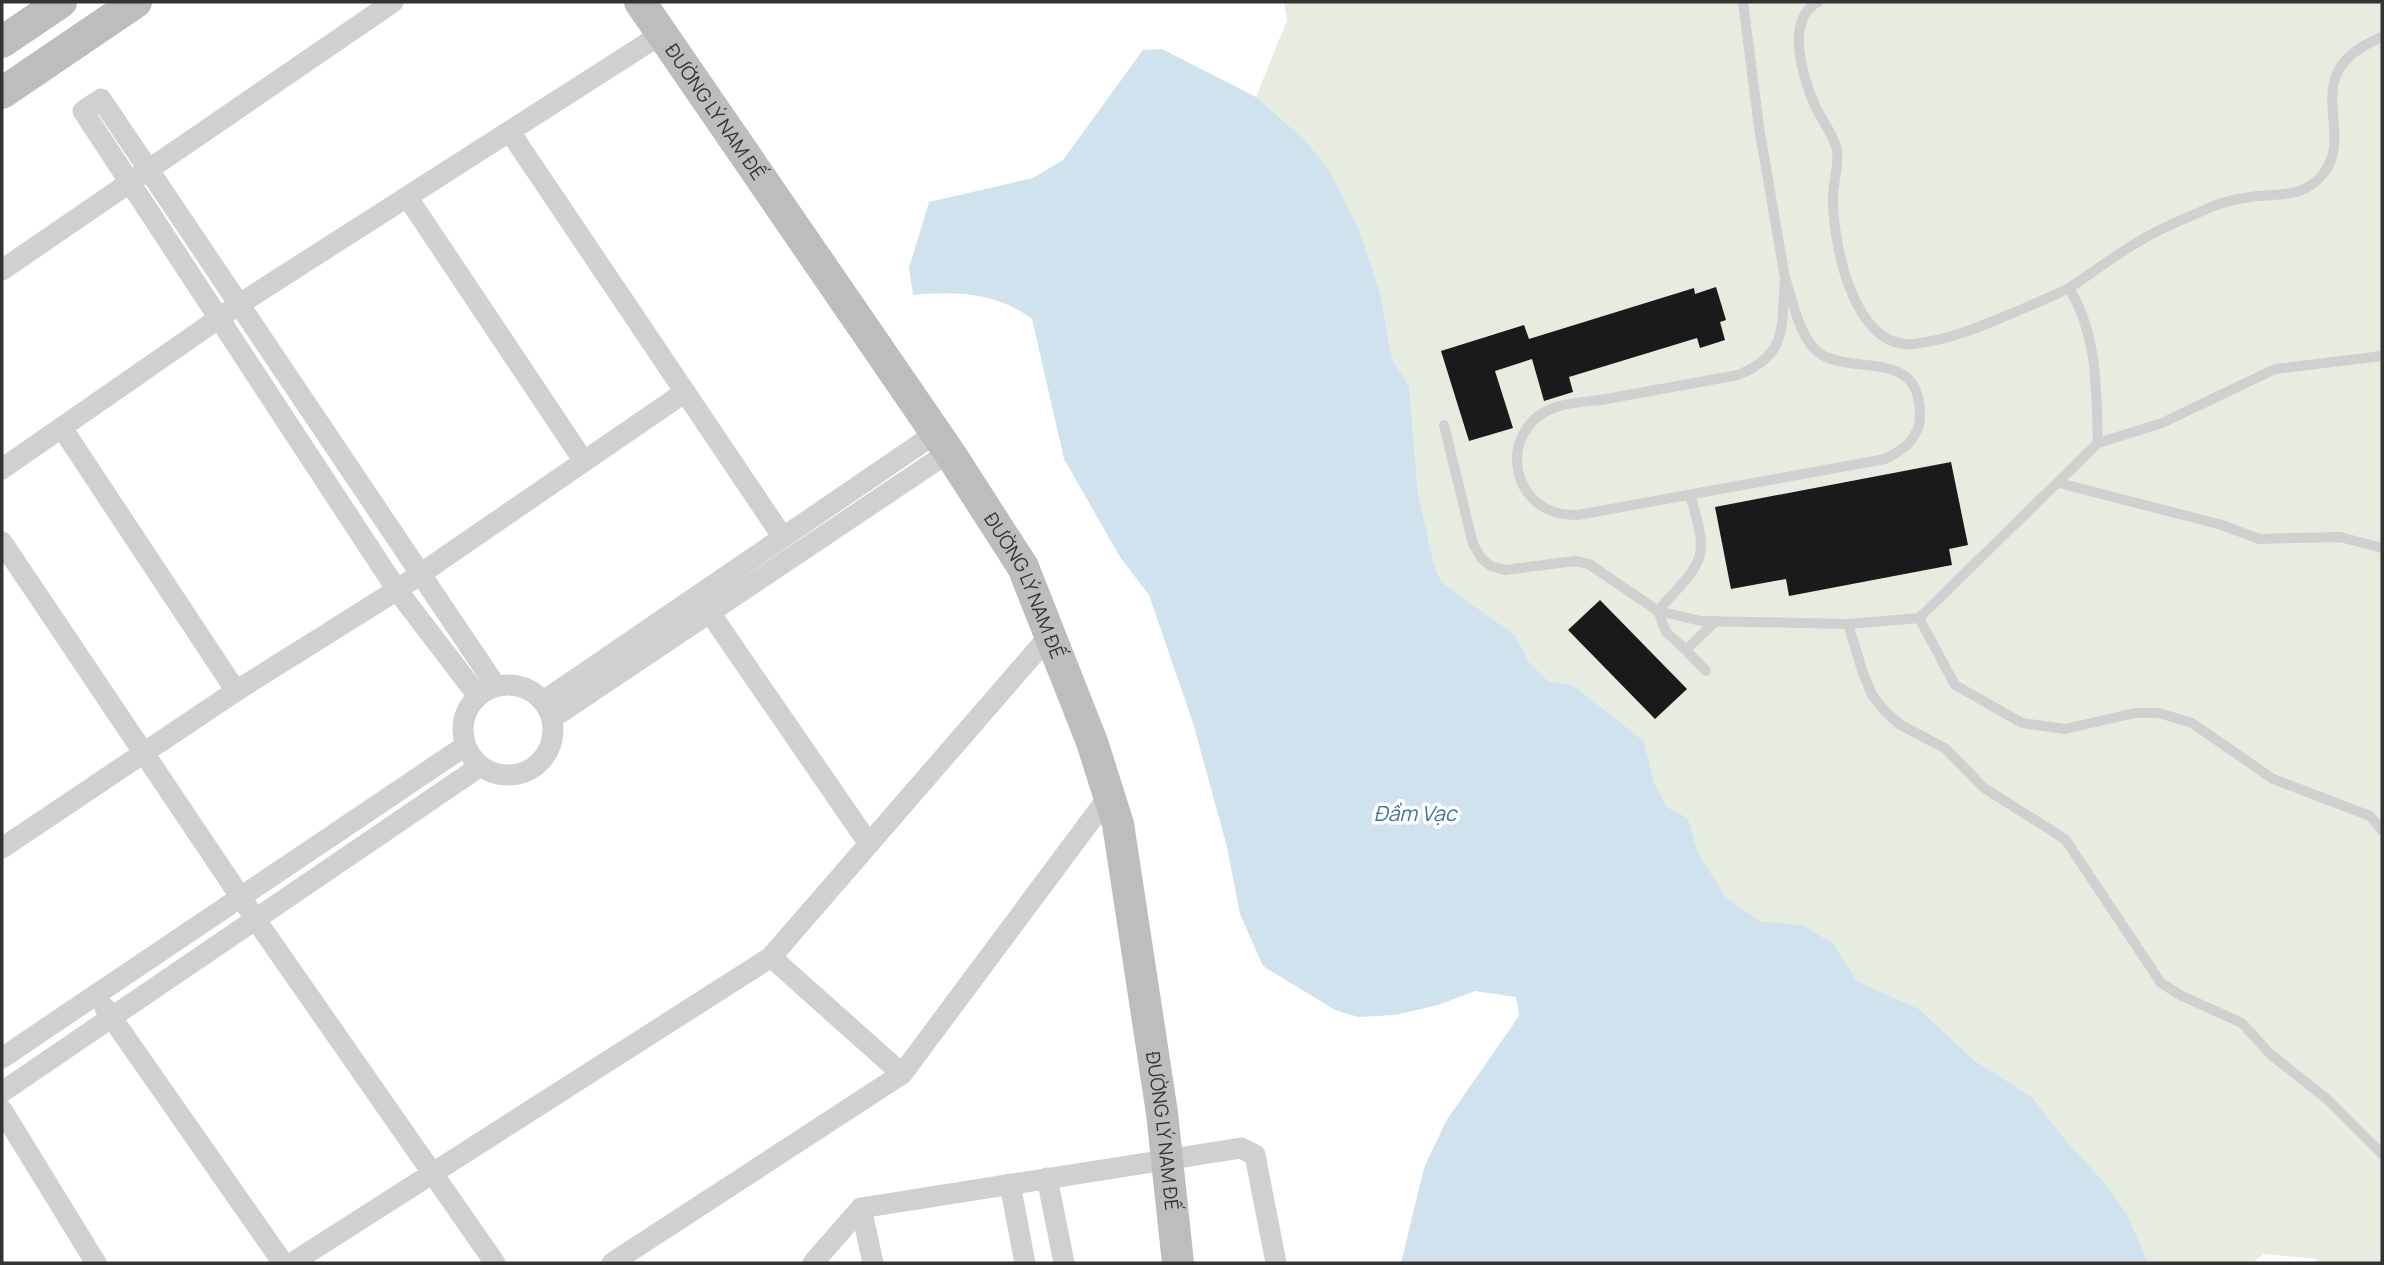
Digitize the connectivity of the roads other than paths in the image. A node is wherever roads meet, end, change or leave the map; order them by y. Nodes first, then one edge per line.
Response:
1 (136, 2) edge
2 (393, 2) edge
3 (640, 2) edge
4 (1743, 2) edge
5 (1818, 2) edge
6 (42, 7) edge
7 (663, 33) junction
8 (2382, 37) edge
9 (2, 41) edge
10 (2, 93) edge
11 (510, 132) junction
12 (148, 168) junction
13 (129, 181) junction
14 (408, 198) junction
15 (2, 270) edge
16 (1785, 278) junction
17 (2069, 288) junction
18 (239, 304) junction
19 (219, 320) junction
20 (2382, 356) edge
21 (685, 392) junction
22 (1444, 425) dead end
23 (62, 428) junction
24 (943, 442) junction
25 (2098, 443) junction
26 (583, 460) junction
27 (2, 469) edge
28 (2059, 483) junction
29 (1690, 495) junction
30 (782, 536) junction
31 (2, 542) edge
32 (2382, 548) edge
33 (421, 572) junction
34 (397, 590) junction
35 (1658, 611) junction
36 (710, 613) junction
37 (1919, 618) junction
38 (1716, 621) junction
39 (1848, 624) junction
40 (1050, 635) junction
41 (1686, 650) junction
42 (1706, 670) dead end
43 (236, 691) junction
44 (487, 691) junction
45 (550, 709) junction
46 (465, 746) junction
47 (145, 752) junction
48 (479, 767) junction
49 (1109, 796) junction
50 (2382, 830) edge
51 (869, 844) junction
52 (2, 848) edge
53 (242, 897) junction
54 (256, 920) junction
55 (771, 957) junction
56 (97, 994) junction
57 (111, 1018) junction
58 (2, 1058) edge
59 (902, 1074) junction
60 (2, 1092) edge
61 (2, 1110) edge
62 (2382, 1154) edge
63 (1167, 1159) junction
64 (433, 1174) junction
65 (1047, 1178) junction
66 (1010, 1184) junction
67 (861, 1208) junction
68 (96, 1263) edge
69 (283, 1263) edge
70 (292, 1263) edge
71 (495, 1263) edge
72 (612, 1263) edge
73 (813, 1263) edge
74 (873, 1263) edge
75 (1026, 1263) edge
76 (1064, 1263) edge
77 (1178, 1263) edge
78 (1276, 1263) edge

1 - 10 street
2 - 12 street
3 - 7 street, ĐƯỜNG LÝ NAM ĐẾ
4 - 16 lane
5 - 17 lane
6 - 9 street
7 - 11 street
7 - 24 street, ĐƯỜNG LÝ NAM ĐẾ
8 - 17 lane
11 - 14 street
11 - 21 street
12 - 13 street
12 - 13 street
12 - 18 street
13 - 15 street
13 - 19 street
14 - 18 street
14 - 26 street
16 - 29 lane
16 - 29 lane
17 - 25 lane
18 - 19 street
18 - 33 street
19 - 23 street
19 - 34 street
20 - 25 lane
21 - 26 street
21 - 30 street
22 - 35 lane
23 - 27 street
23 - 43 street
24 - 30 street
24 - 36 street
24 - 40 street, ĐƯỜNG LÝ NAM ĐẾ
25 - 28 lane
26 - 33 street
28 - 32 lane
28 - 37 lane
29 - 35 lane
30 - 45 street
31 - 47 street
33 - 34 street
33 - 44 street
34 - 43 street
34 - 44 street
35 - 38 lane
35 - 41 lane
36 - 45 street
36 - 51 street
37 - 39 lane
37 - 50 lane
38 - 39 lane
38 - 41 lane
39 - 62 lane
40 - 49 street, ĐƯỜNG LÝ NAM ĐẾ
40 - 51 street
41 - 42 lane
43 - 47 street
44 - 45 street
44 - 46 street
45 - 48 street
46 - 48 street
46 - 53 street
47 - 52 street
47 - 53 street
48 - 54 street
49 - 59 street
49 - 63 street, ĐƯỜNG LÝ NAM ĐẾ
51 - 55 street
53 - 54 street
53 - 56 street
54 - 57 street
54 - 64 street
55 - 59 street
55 - 64 street
56 - 57 street
56 - 58 street
57 - 60 street
57 - 69 street
59 - 72 street
61 - 68 street
63 - 65 street
63 - 77 street, ĐƯỜNG LÝ NAM ĐẾ
63 - 78 street
64 - 70 street
64 - 71 street
65 - 66 street
65 - 76 street
66 - 67 street
66 - 75 street
67 - 73 street
67 - 74 street

